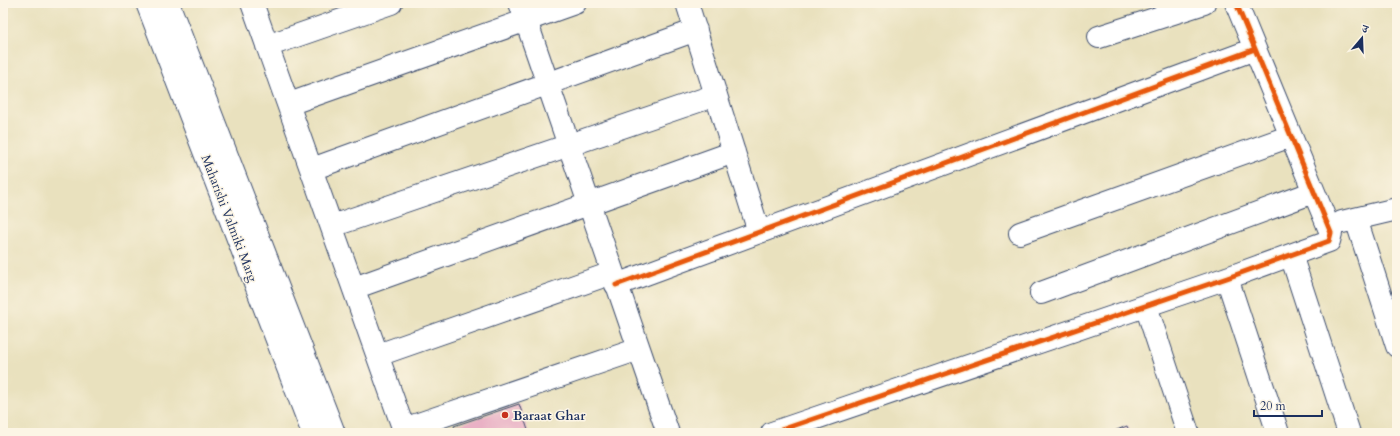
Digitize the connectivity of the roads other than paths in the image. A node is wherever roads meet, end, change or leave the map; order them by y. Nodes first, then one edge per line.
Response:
1 (147, 3) edge
2 (168, 3) edge
3 (252, 3) edge
4 (391, 3) edge
5 (575, 3) edge
6 (688, 3) edge
7 (1204, 3) edge
8 (1236, 3) edge
9 (523, 11) edge
10 (696, 30) junction
11 (1099, 37) dead end
12 (267, 46) junction
13 (1255, 49) junction
14 (547, 84) junction
15 (716, 95) junction
16 (289, 104) junction
17 (1291, 136) junction
18 (568, 145) junction
19 (734, 152) junction
20 (312, 169) junction
21 (1314, 192) junction
22 (590, 203) junction
23 (1397, 209) edge
24 (1356, 219) junction
25 (332, 226) junction
26 (1328, 226) junction
27 (759, 232) junction
28 (1020, 232) dead end
29 (1291, 255) junction
30 (1227, 278) junction
31 (614, 279) junction
32 (1388, 286) edge
33 (354, 288) junction
34 (1041, 293) dead end
35 (1146, 306) junction
36 (1397, 346) edge
37 (639, 349) junction
38 (378, 355) junction
39 (405, 431) edge
40 (313, 433) edge
41 (334, 433) edge
42 (668, 433) edge
43 (772, 433) edge
44 (1188, 433) edge
45 (1278, 433) edge
46 (1349, 433) edge

1 - 40 street, Maharishi Valmiki Marg
2 - 41 street, Maharishi Valmiki Marg
3 - 12 street
4 - 12 street
5 - 9 street
6 - 10 street
7 - 11 street
8 - 13 street
9 - 14 street
9 - 16 street
10 - 14 street
10 - 15 street
12 - 16 street
13 - 17 street
13 - 27 street
14 - 18 street
14 - 20 street
15 - 18 street
15 - 19 street
16 - 20 street
17 - 21 street
17 - 28 street
18 - 22 street
18 - 25 street
19 - 22 street
19 - 27 street
20 - 25 street
21 - 26 street
21 - 34 street
22 - 31 street
22 - 33 street
23 - 24 street
24 - 26 street
24 - 32 street
25 - 33 street
26 - 29 street
27 - 31 street
29 - 30 street
29 - 46 street
30 - 35 street
30 - 45 street
31 - 37 street
31 - 38 street
32 - 36 street
33 - 38 street
35 - 43 street
35 - 44 street
37 - 39 street
37 - 42 street
38 - 39 street

